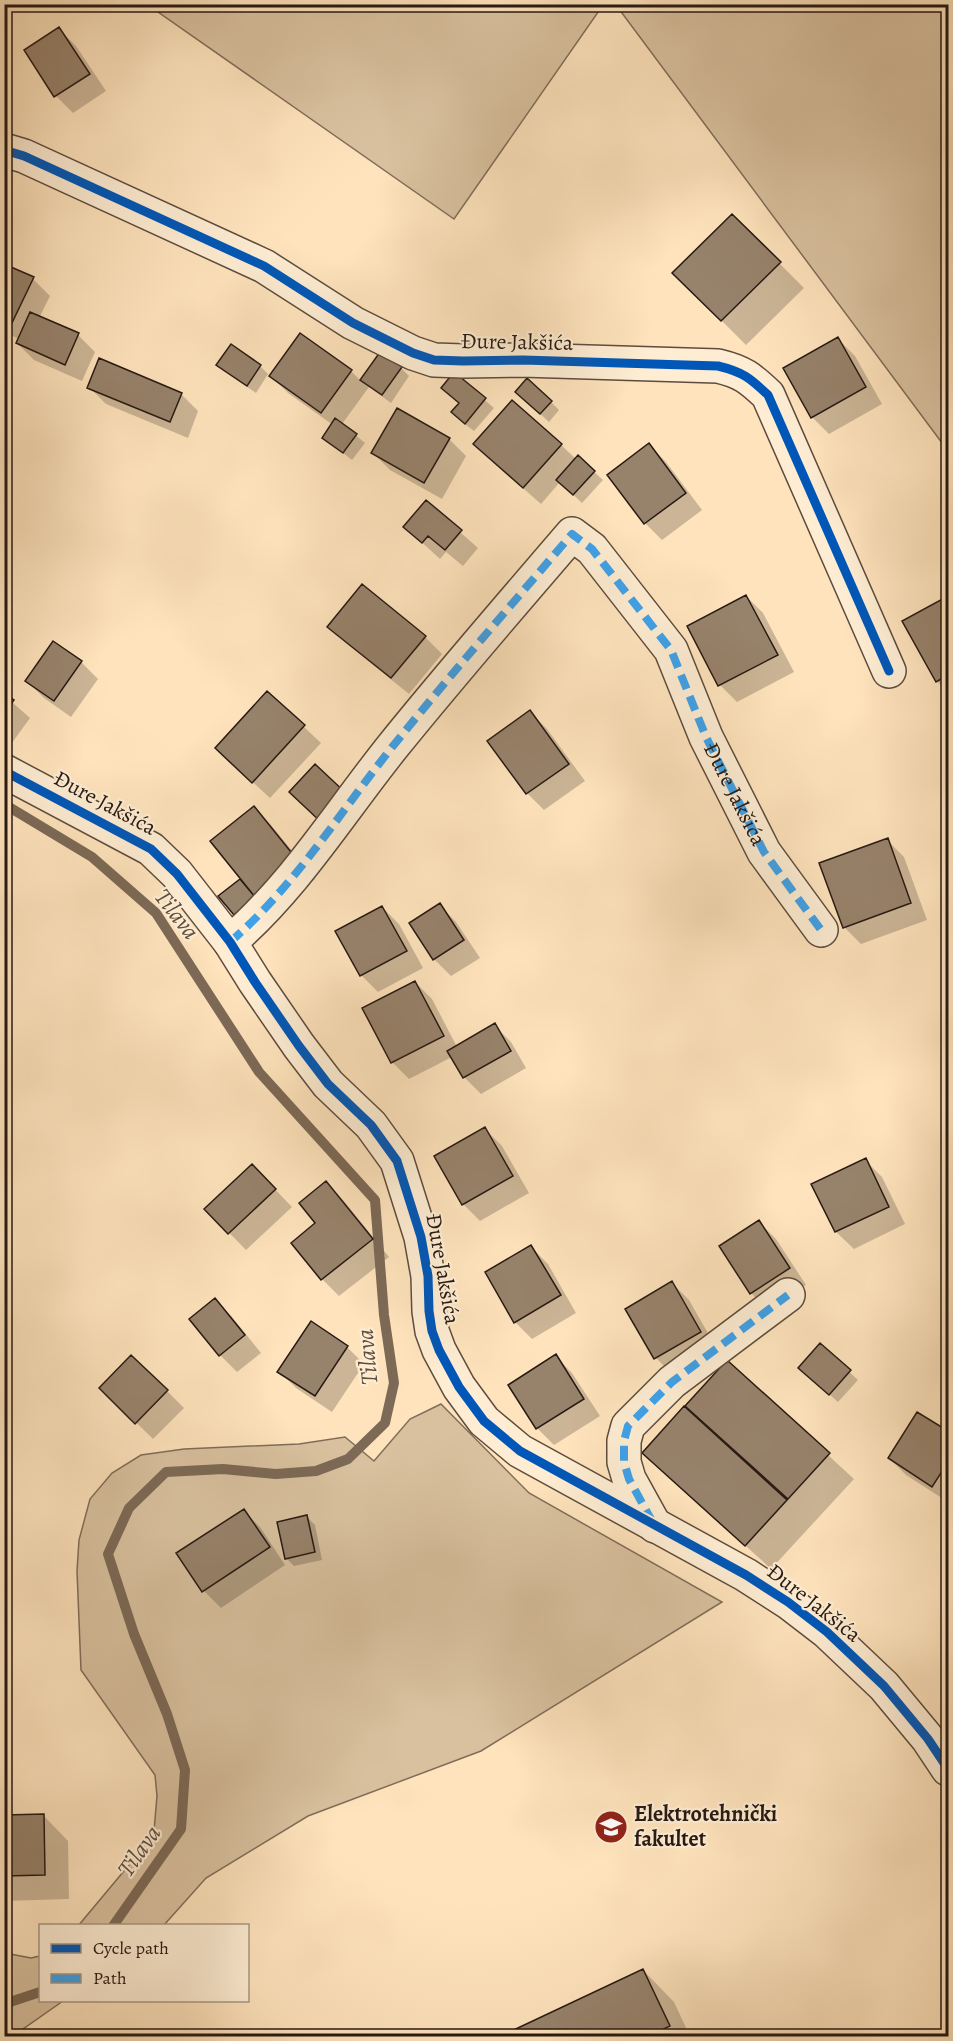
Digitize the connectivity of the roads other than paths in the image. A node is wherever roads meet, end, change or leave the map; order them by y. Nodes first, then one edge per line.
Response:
1 (4, 150) edge
2 (889, 670) dead end
3 (4, 771) edge
4 (821, 930) dead end
5 (230, 942) junction
6 (788, 1295) dead end
7 (655, 1526) junction
8 (948, 1769) edge

1 - 2 street, Đure Jakšića
3 - 5 street, Đure Jakšića
4 - 5 street, Đure Jakšića
5 - 7 street, Đure Jakšića
6 - 7 street
7 - 8 street, Đure Jakšića

